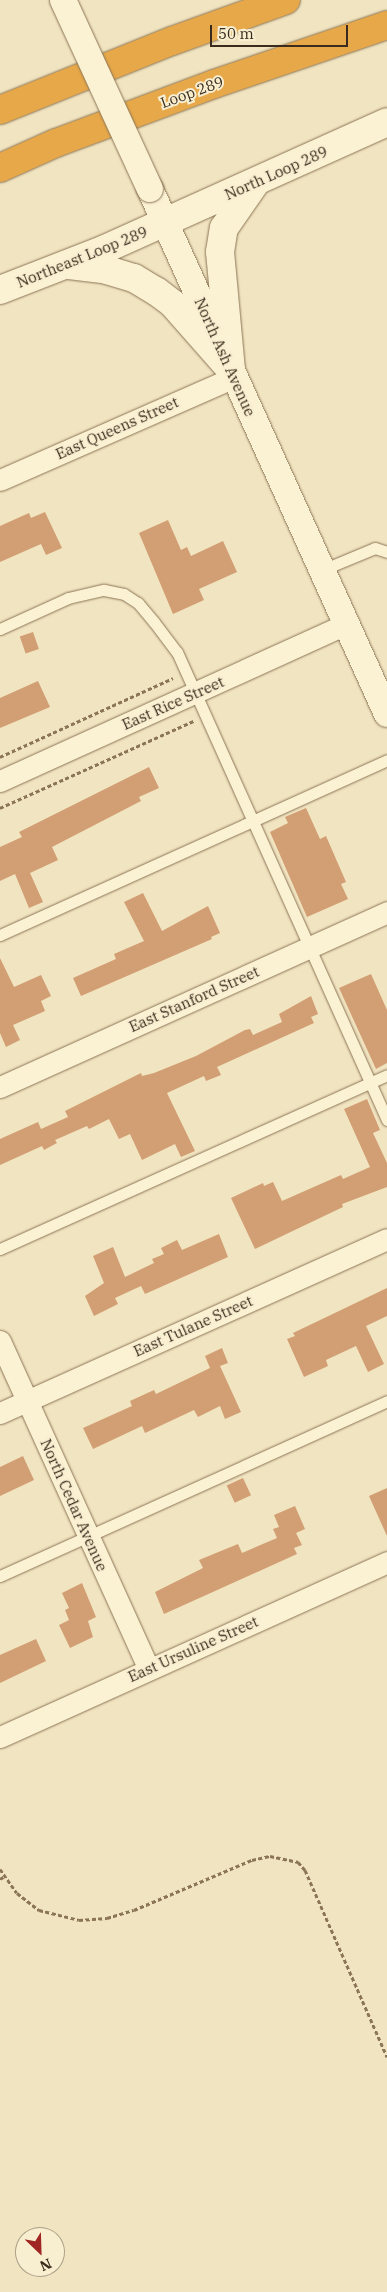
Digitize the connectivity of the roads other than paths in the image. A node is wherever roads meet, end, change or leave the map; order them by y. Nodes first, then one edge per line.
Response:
1 (63, 0) edge
2 (284, 1) edge
3 (387, 25) edge
4 (387, 38) edge
5 (214, 84) junction
6 (0, 110) edge
7 (387, 122) edge
8 (0, 168) edge
9 (256, 182) junction
10 (165, 223) junction
11 (66, 265) junction
12 (0, 290) edge
13 (233, 373) junction
14 (0, 480) edge
15 (387, 552) edge
16 (322, 570) junction
17 (346, 624) junction
18 (0, 629) edge
19 (194, 694) junction
20 (387, 714) edge
21 (387, 760) edge
22 (0, 781) edge
23 (252, 821) junction
24 (387, 912) edge
25 (0, 935) edge
26 (308, 947) junction
27 (387, 1075) edge
28 (370, 1083) junction
29 (0, 1087) edge
30 (387, 1120) edge
31 (387, 1239) edge
32 (0, 1249) edge
33 (0, 1341) edge
34 (27, 1401) junction
35 (387, 1401) edge
36 (0, 1414) edge
37 (88, 1536) junction
38 (387, 1562) edge
39 (0, 1576) edge
40 (149, 1669) junction
41 (0, 1737) edge

1 - 10 street, North Ash Avenue, bridge
2 - 6 highway
3 - 5 highway, Loop 289
4 - 5 highway
5 - 8 highway, Loop 289
7 - 9 main road, North Loop 289
9 - 10 main road, North Loop 289
9 - 13 main road
10 - 11 main road, Northeast Loop 289
10 - 13 street, North Ash Avenue
11 - 12 main road, Northeast Loop 289
11 - 13 main road
13 - 14 street, East Queens Street
13 - 16 street, North Ash Avenue
15 - 16 lane
16 - 17 street, North Ash Avenue
17 - 19 street, East Rice Street
17 - 20 street, North Ash Avenue
18 - 19 lane
19 - 22 street, East Rice Street
19 - 23 lane
21 - 23 lane
23 - 25 lane
23 - 26 lane
24 - 26 street, East Stanford Street
26 - 28 lane
26 - 29 street, East Stanford Street
27 - 28 lane
28 - 30 lane
28 - 32 lane
31 - 34 street, East Tulane Street
33 - 34 street, North Cedar Avenue
34 - 36 street, East Tulane Street
34 - 37 street, North Cedar Avenue
35 - 37 lane
37 - 39 lane
37 - 40 street, North Cedar Avenue
38 - 40 street, East Ursuline Street
40 - 41 street, East Ursuline Street

